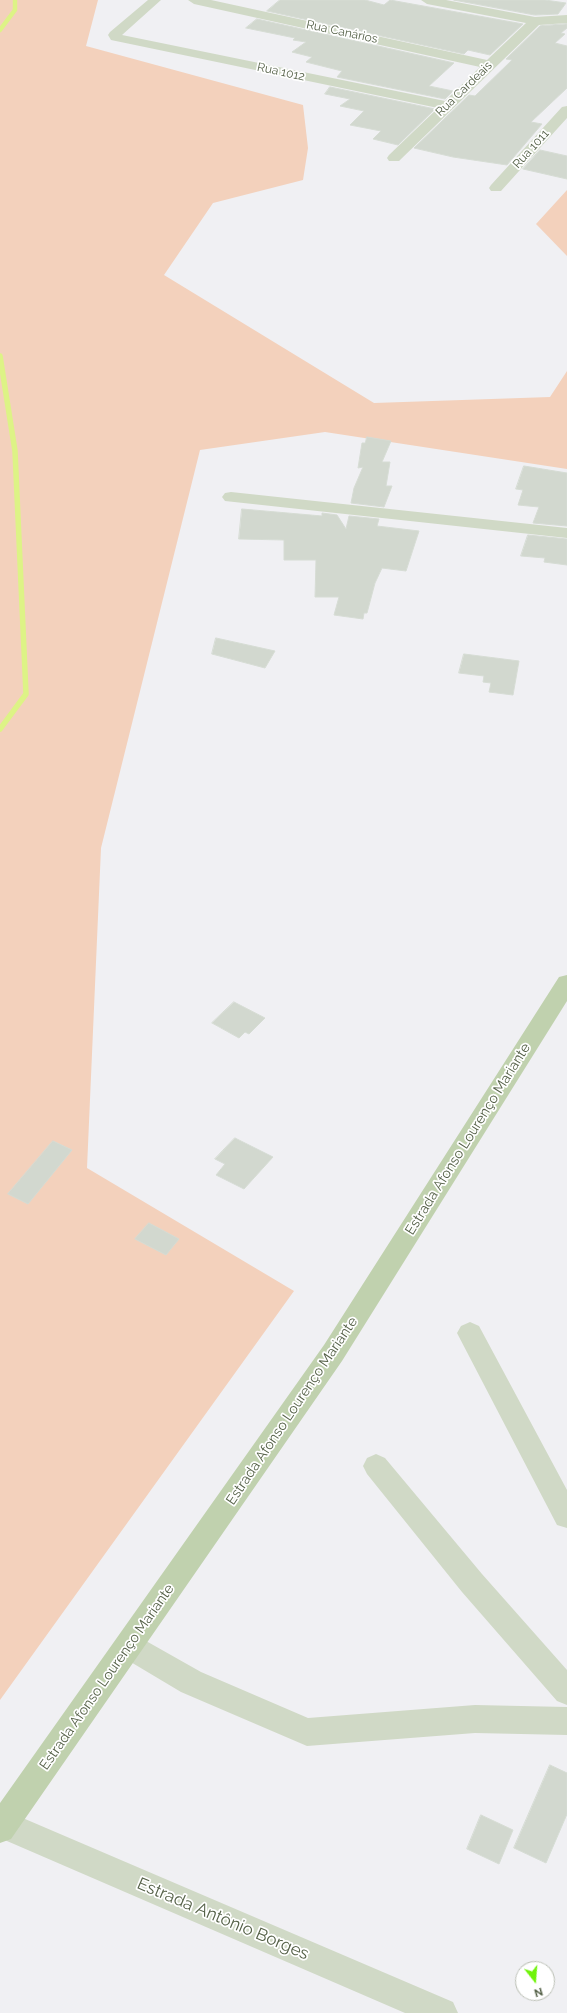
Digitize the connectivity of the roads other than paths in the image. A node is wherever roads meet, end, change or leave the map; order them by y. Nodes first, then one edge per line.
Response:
1 (155, 0) edge
2 (194, 0) edge
3 (426, 0) edge
4 (567, 19) edge
5 (535, 21) junction
6 (490, 65) junction
7 (448, 106) junction
8 (567, 110) edge
9 (394, 158) dead end
10 (496, 188) dead end
11 (231, 497) dead end
12 (567, 533) edge
13 (567, 983) edge
14 (470, 1333) dead end
15 (376, 1466) dead end
16 (567, 1516) edge
17 (129, 1646) junction
18 (567, 1691) edge
19 (567, 1720) edge
20 (2, 1826) edge
21 (442, 2013) edge

1 - 7 street, Rua 1012
2 - 6 street, Rua Canários
3 - 5 street
4 - 5 street
5 - 6 street, Rua Cardeais
6 - 7 street, Rua Cardeais
7 - 9 street, Rua Cardeais
8 - 10 street, Rua 1011
11 - 12 street
13 - 17 main road, Estrada Afonso Lourenço Mariante
14 - 16 street
15 - 18 street
17 - 19 street
17 - 20 main road, Estrada Afonso Lourenço Mariante
20 - 21 street, Estrada Antônio Borges

